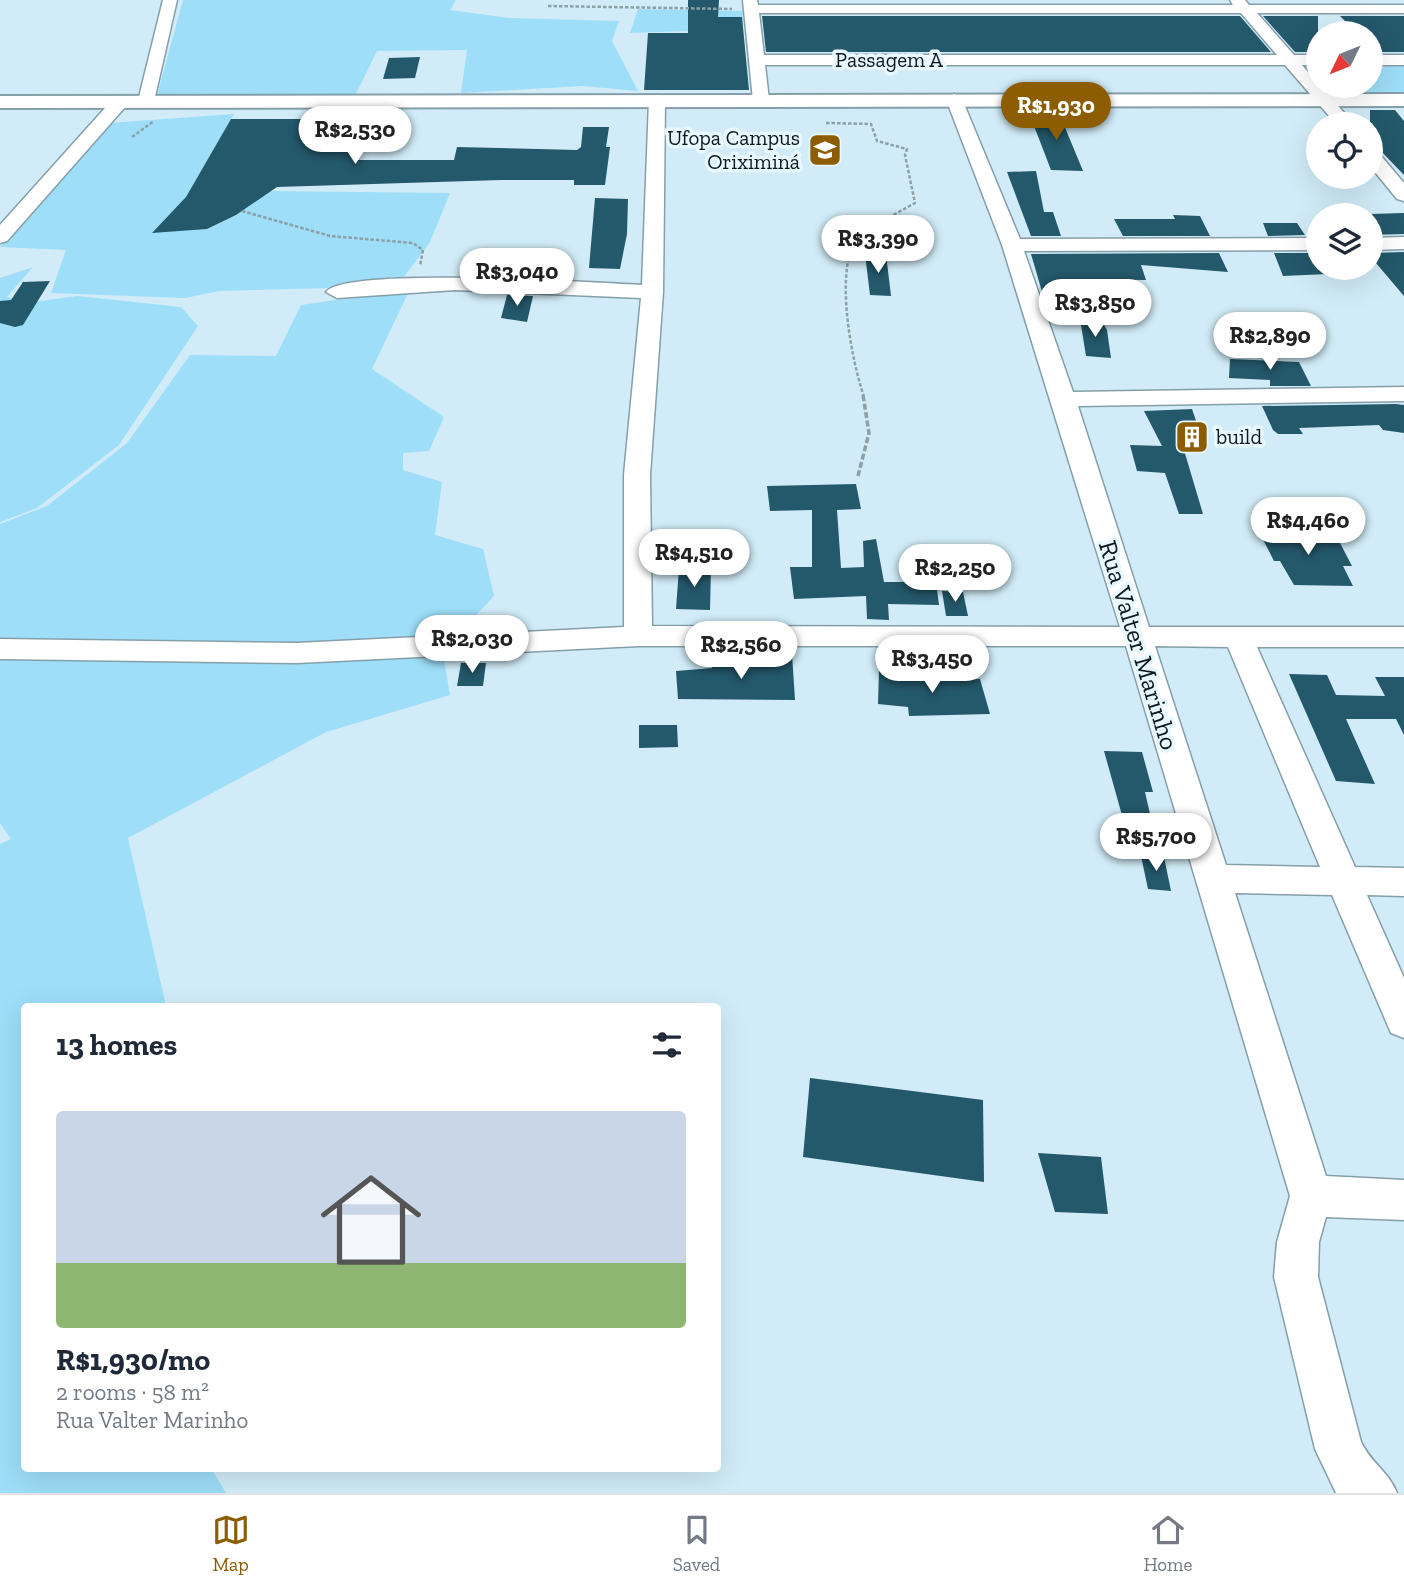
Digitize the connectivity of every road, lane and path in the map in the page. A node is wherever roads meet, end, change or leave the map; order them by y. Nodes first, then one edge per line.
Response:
1 (170, 0) edge
2 (1104, 4) edge
3 (750, 5) edge
4 (1241, 5) edge
5 (548, 6) dead end
6 (1404, 9) edge
7 (755, 60) junction
8 (1287, 60) junction
9 (1306, 60) edge
10 (1383, 60) edge
11 (1404, 60) edge
12 (954, 99) junction
13 (656, 100) junction
14 (761, 100) junction
15 (1325, 100) junction
16 (1404, 100) edge
17 (0, 102) edge
18 (120, 102) junction
19 (146, 102) junction
20 (1335, 112) edge
21 (819, 123) dead end
22 (1383, 170) edge
23 (1404, 195) edge
24 (242, 211) dead end
25 (888, 218) junction
26 (0, 237) edge
27 (1404, 243) edge
28 (1306, 244) edge
29 (1383, 244) edge
30 (1012, 245) junction
31 (885, 248) dead end
32 (406, 283) junction
33 (337, 292) dead end
34 (652, 292) junction
35 (1404, 394) edge
36 (1064, 399) junction
37 (858, 476) dead end
38 (638, 636) junction
39 (1136, 637) junction
40 (1238, 637) junction
41 (1404, 637) edge
42 (0, 649) edge
43 (1212, 879) junction
44 (1345, 880) junction
45 (1404, 882) edge
46 (1404, 1021) edge
47 (1311, 1196) junction
48 (1404, 1200) edge
49 (1373, 1493) edge

1 - 19 street
2 - 3 street
2 - 4 street
3 - 5 path
3 - 7 street
4 - 6 street
4 - 8 street
7 - 8 street, Passagem A
7 - 14 street
8 - 9 street, Passagem A
8 - 15 street
10 - 11 street
12 - 14 main road
12 - 15 main road
12 - 30 street, Rua Valter Marinho
13 - 14 main road
13 - 19 main road
13 - 34 street
15 - 16 main road
15 - 20 street
17 - 18 main road
18 - 19 main road
18 - 26 street
21 - 25 path
22 - 23 street
24 - 32 path
25 - 31 path
25 - 37 path
27 - 29 street
28 - 30 street
30 - 36 street, Rua Valter Marinho
32 - 33 street
32 - 34 street
34 - 38 street
35 - 36 street
36 - 39 street, Rua Valter Marinho
38 - 39 street
38 - 42 street
39 - 40 street
39 - 43 street, Rua Valter Marinho
40 - 41 street
40 - 44 street
43 - 44 street
43 - 47 street, Rua Valter Marinho
44 - 45 street
44 - 46 street
47 - 48 street
47 - 49 street

